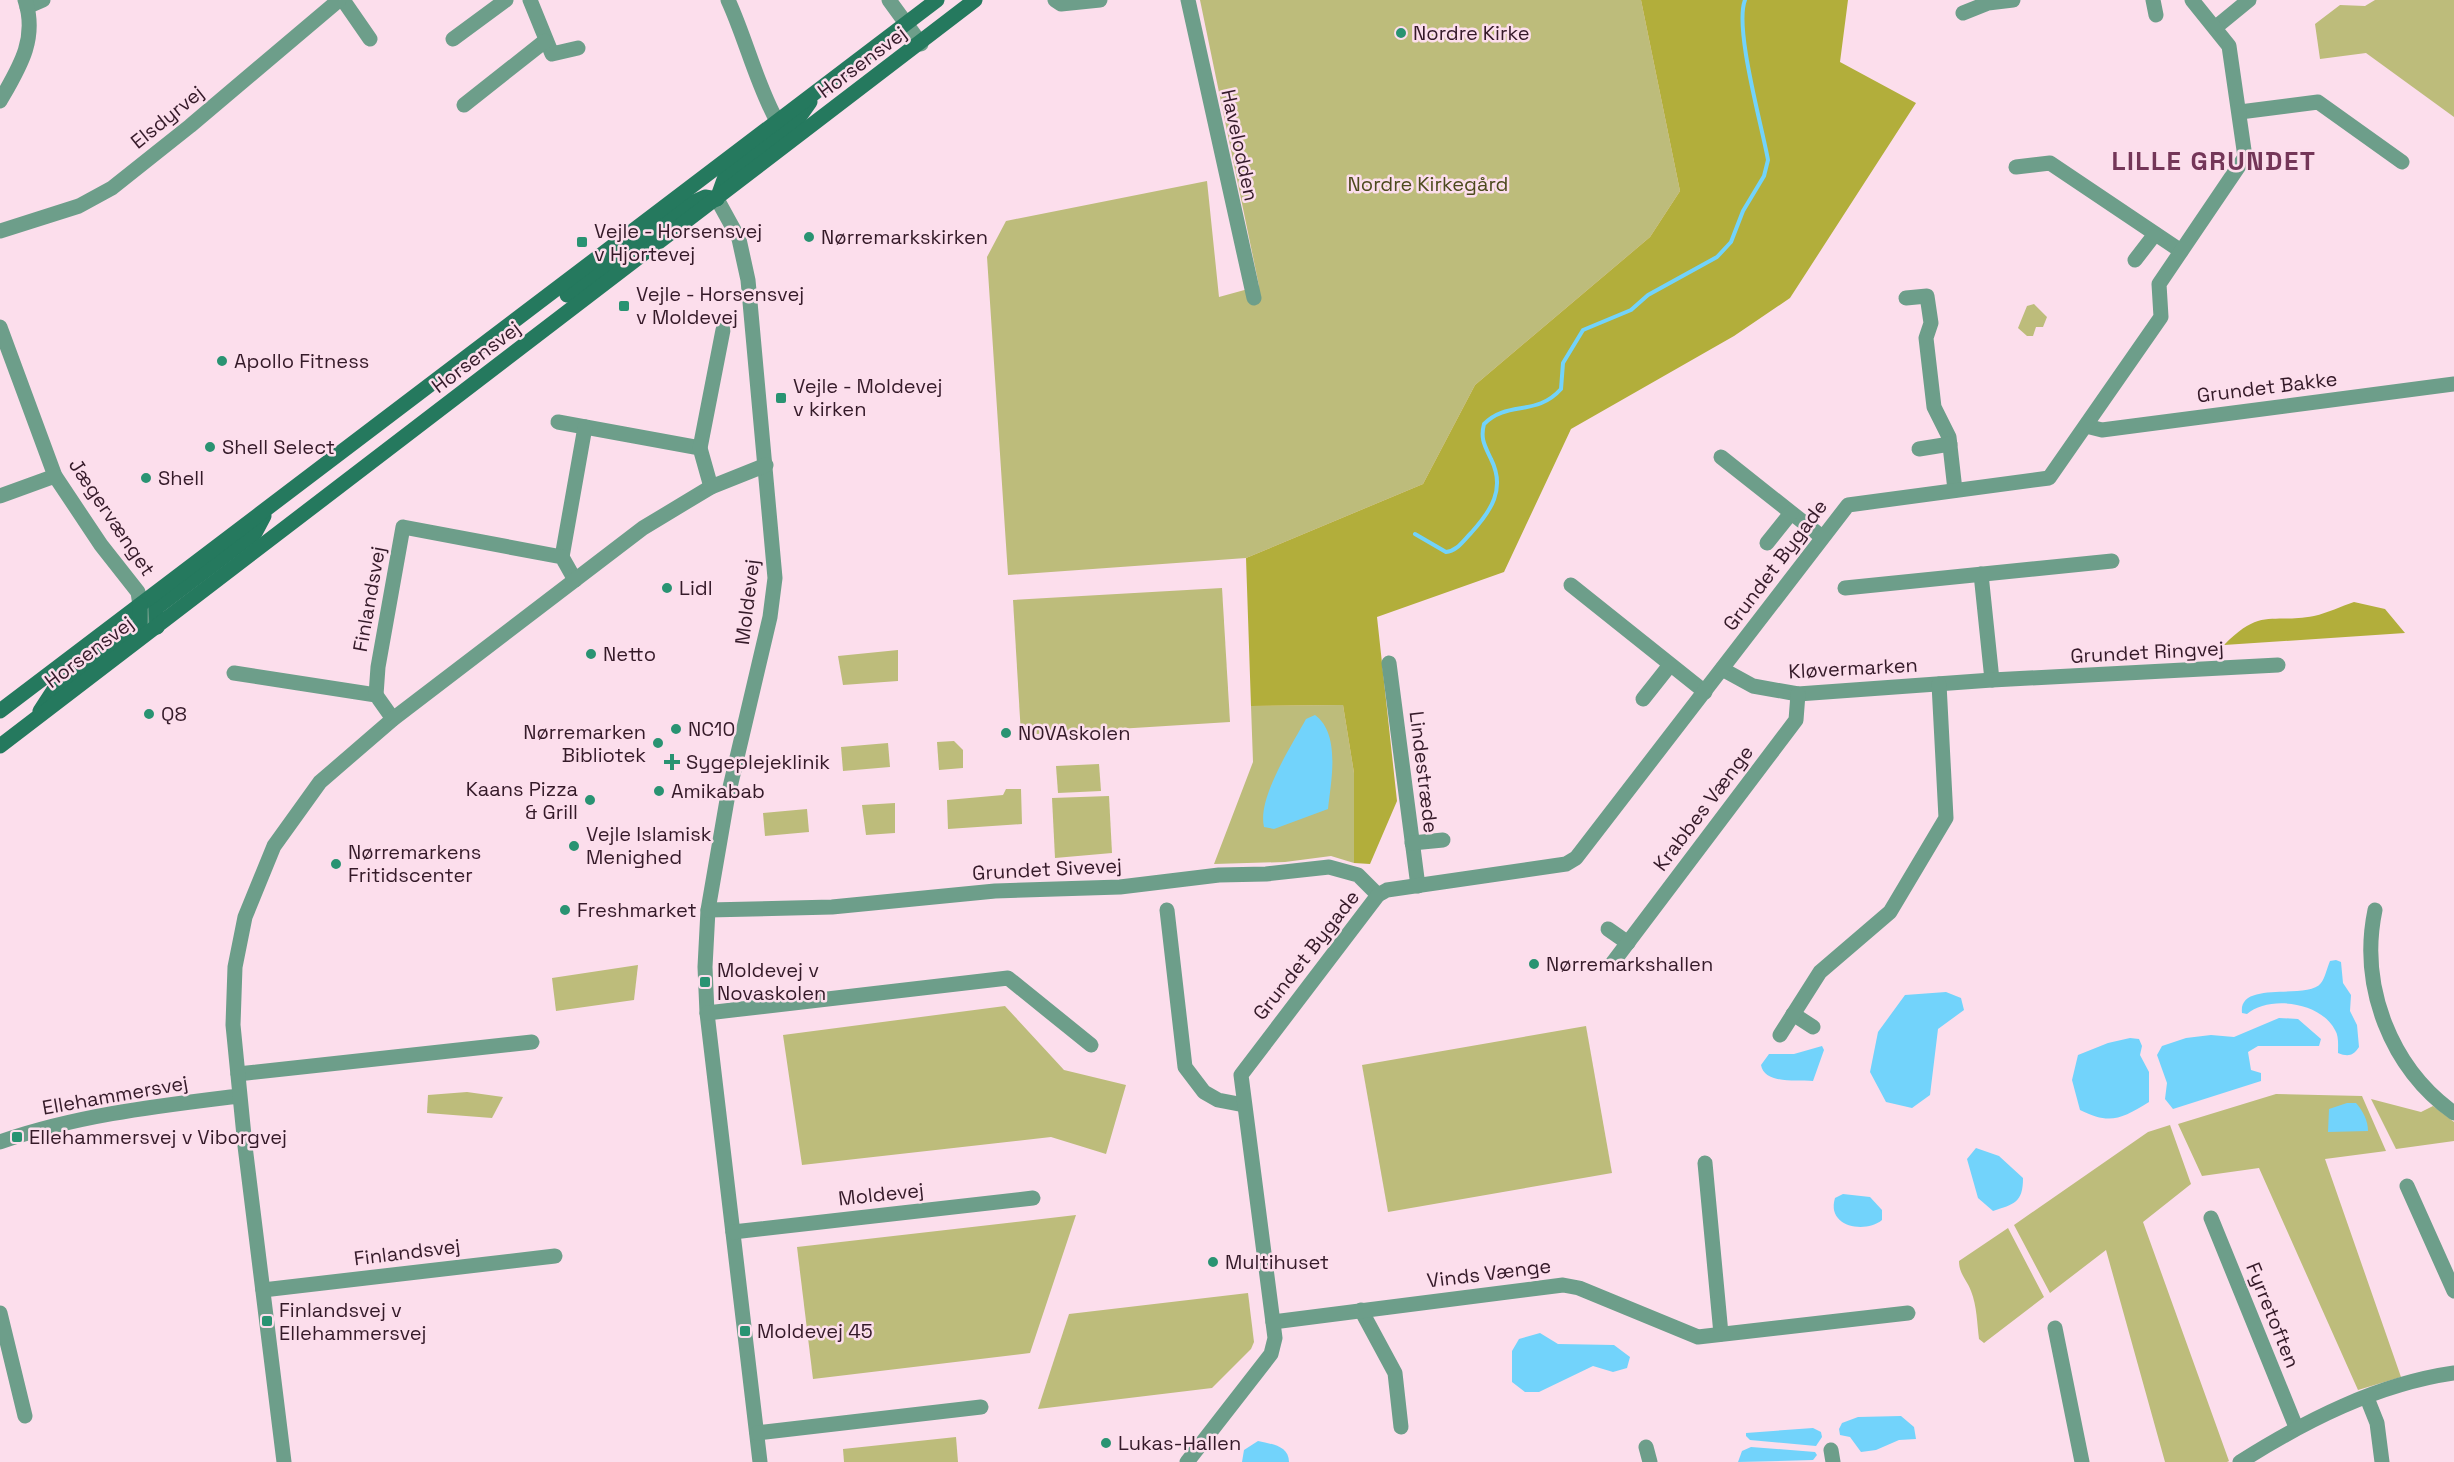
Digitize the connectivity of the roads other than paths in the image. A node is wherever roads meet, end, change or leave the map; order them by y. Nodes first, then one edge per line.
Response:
1 (43, 0) edge
2 (341, 0) edge
3 (506, 0) edge
4 (530, 0) edge
5 (728, 0) edge
6 (889, 0) edge
7 (937, 0) edge
8 (975, 0) edge
9 (1055, 0) edge
10 (1100, 0) edge
11 (1188, 0) edge
12 (2013, 0) edge
13 (2192, 0) edge
14 (2249, 0) edge
15 (26, 3) edge
16 (1963, 13) dead end
17 (906, 25) junction
18 (2216, 27) junction
19 (370, 39) dead end
20 (453, 39) dead end
21 (545, 41) junction
22 (921, 44) junction
23 (578, 48) dead end
24 (821, 87) junction
25 (0, 101) edge
26 (464, 105) dead end
27 (2240, 112) junction
28 (777, 121) junction
29 (2402, 162) dead end
30 (2016, 167) dead end
31 (717, 200) junction
32 (0, 231) edge
33 (2155, 234) junction
34 (2181, 251) junction
35 (2135, 260) dead end
36 (1254, 298) dead end
37 (1906, 298) dead end
38 (0, 327) edge
39 (723, 330) dead end
40 (487, 342) junction
41 (2454, 384) edge
42 (558, 422) dead end
43 (2086, 426) junction
44 (585, 427) junction
45 (1950, 444) junction
46 (700, 448) junction
47 (1918, 449) dead end
48 (1721, 458) dead end
49 (766, 465) junction
50 (56, 476) junction
51 (711, 487) junction
52 (1955, 490) junction
53 (0, 496) edge
54 (267, 510) junction
55 (1791, 513) junction
56 (1822, 537) junction
57 (1767, 543) dead end
58 (562, 557) junction
59 (2112, 561) dead end
60 (1981, 574) junction
61 (575, 580) junction
62 (1571, 585) dead end
63 (1845, 588) dead end
64 (141, 605) junction
65 (157, 627) junction
66 (1389, 663) dead end
67 (1670, 664) junction
68 (2278, 665) dead end
69 (1722, 669) junction
70 (234, 673) dead end
71 (2017, 679) joint
72 (1992, 680) junction
73 (1939, 684) junction
74 (1705, 692) junction
75 (1798, 694) junction
76 (376, 695) junction
77 (1643, 699) dead end
78 (0, 711) edge
79 (35, 719) junction
80 (393, 719) junction
81 (0, 746) edge
82 (1443, 840) dead end
83 (1412, 843) junction
84 (1418, 886) junction
85 (1378, 896) junction
86 (708, 910) junction
87 (1167, 910) dead end
88 (2375, 910) dead end
89 (1608, 929) dead end
90 (1628, 943) junction
91 (1611, 965) dead end
92 (707, 1013) junction
93 (1793, 1014) junction
94 (1813, 1027) dead end
95 (1780, 1035) dead end
96 (532, 1042) dead end
97 (1091, 1045) dead end
98 (238, 1074) junction
99 (239, 1096) junction
100 (1244, 1105) junction
101 (2454, 1113) edge
102 (0, 1142) edge
103 (1705, 1163) dead end
104 (2407, 1186) dead end
105 (1033, 1198) dead end
106 (2211, 1218) dead end
107 (733, 1232) junction
108 (555, 1256) dead end
109 (263, 1290) junction
110 (2454, 1291) edge
111 (1361, 1310) junction
112 (0, 1313) edge
113 (1908, 1313) dead end
114 (1273, 1322) junction
115 (2055, 1329) dead end
116 (1721, 1334) junction
117 (2454, 1373) edge
118 (2367, 1398) junction
119 (981, 1407) dead end
120 (25, 1416) dead end
121 (1401, 1427) dead end
122 (2296, 1427) junction
123 (757, 1433) junction
124 (284, 1462) edge
125 (760, 1462) edge
126 (1187, 1462) edge
127 (2082, 1462) edge
128 (2240, 1462) edge
129 (2382, 1462) edge

1 - 15 street
2 - 19 street
2 - 32 street, Elsdyrvej
3 - 20 street
4 - 21 street
5 - 28 street
6 - 17 street
7 - 17 main road, Horsensvej
8 - 22 main road, Horsensvej
9 - 10 street
11 - 36 street, Havelodden
12 - 16 street
13 - 18 street, Grundet Bygade
14 - 18 street
15 - 25 street
17 - 22 street
17 - 24 main road, Horsensvej
18 - 27 street, Grundet Bygade
21 - 23 street
21 - 26 street
22 - 31 main road, Horsensvej
24 - 28 main road, Horsensvej
24 - 31 main road
27 - 29 street
27 - 34 street, Grundet Bygade
28 - 40 main road, Horsensvej
30 - 33 street
31 - 40 main road
31 - 49 street, Moldevej
31 - 65 main road, Horsensvej
33 - 34 street
33 - 35 street
34 - 43 street, Grundet Bygade
37 - 45 street
38 - 50 street, Jægervænget
39 - 46 street
40 - 54 main road, Horsensvej
41 - 43 street, Grundet Bakke
42 - 44 street
43 - 52 street, Grundet Bygade
44 - 46 street
44 - 58 street
45 - 47 street
45 - 52 street
46 - 51 street
48 - 55 street
49 - 51 street
49 - 86 street, Moldevej
50 - 53 street
50 - 64 street, Jægervænget
51 - 61 street
52 - 56 street, Grundet Bygade
54 - 64 main road, Horsensvej
54 - 65 main road
55 - 56 street
55 - 57 street
56 - 69 street, Grundet Bygade
58 - 61 street
58 - 76 street, Finlandsvej
59 - 60 street
60 - 63 street
60 - 72 street
61 - 80 street
62 - 67 street
64 - 65 street, Jægervænget
64 - 78 main road, Horsensvej
64 - 79 main road
65 - 79 main road, Horsensvej
66 - 83 street, Lindestræde
67 - 74 street
67 - 77 street
68 - 71 street, Grundet Ringvej
69 - 74 street, Grundet Bygade
69 - 75 street, Kløvermarken
70 - 76 street
71 - 72 street, Kløvermarken
72 - 73 street, Kløvermarken
73 - 75 street, Kløvermarken
73 - 93 street
74 - 84 street, Grundet Bygade
75 - 90 street, Krabbes Vænge
76 - 80 street
79 - 81 main road, Horsensvej
80 - 98 street
82 - 83 street
83 - 84 street, Lindestræde
84 - 85 street, Grundet Bygade
85 - 86 street, Grundet Sivevej
85 - 100 street, Grundet Bygade
86 - 92 street, Moldevej
87 - 100 street
88 - 101 street
89 - 90 street
90 - 91 street, Krabbes Vænge
92 - 97 street
92 - 107 street, Moldevej
93 - 94 street
93 - 95 street
96 - 98 street
98 - 99 street
99 - 102 street, Ellehammersvej
99 - 109 street
100 - 114 street, Grundet Bygade
103 - 116 street
104 - 110 street
105 - 107 street, Moldevej
106 - 122 street, Fyrretoften
107 - 123 street, Moldevej
108 - 109 street, Finlandsvej
109 - 124 street
111 - 114 street, Vinds Vænge
111 - 116 street, Vinds Vænge
111 - 121 street
112 - 120 street
113 - 116 street, Vinds Vænge
114 - 126 street, Grundet Bygade
115 - 127 street
117 - 118 street
118 - 122 street
118 - 129 street
119 - 123 street
122 - 128 street
123 - 125 street, Moldevej

